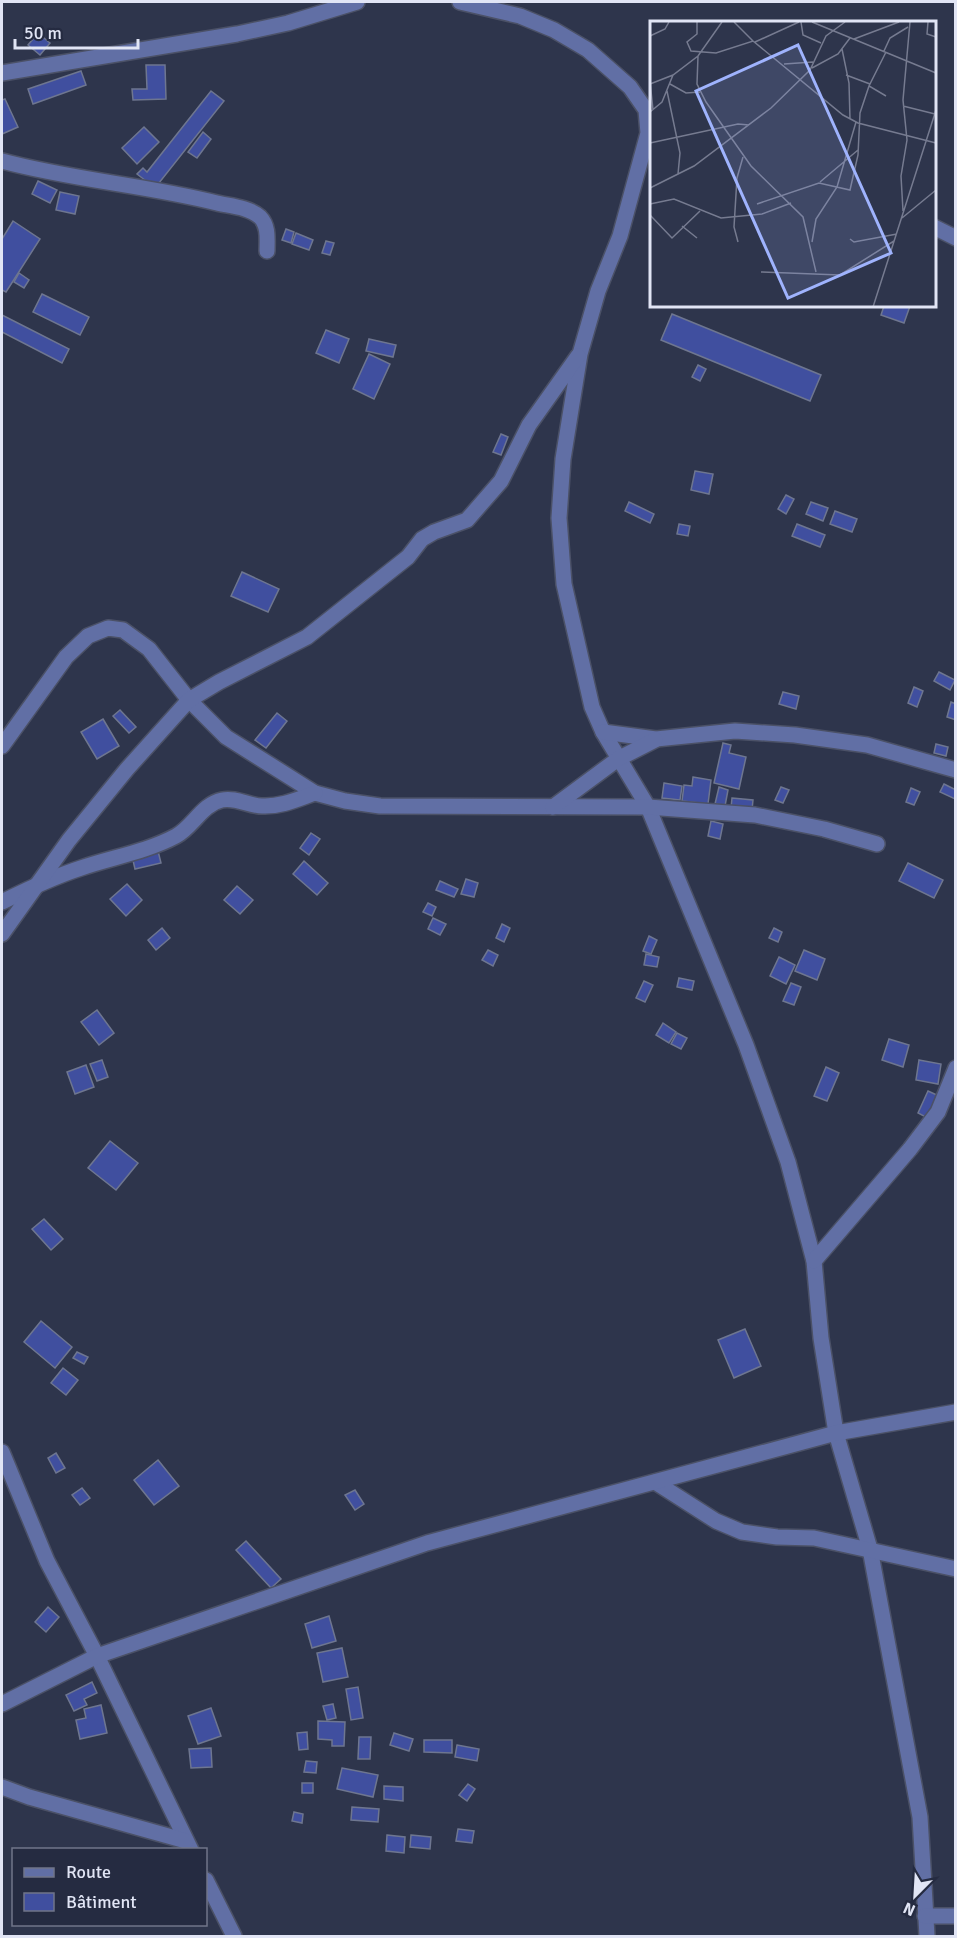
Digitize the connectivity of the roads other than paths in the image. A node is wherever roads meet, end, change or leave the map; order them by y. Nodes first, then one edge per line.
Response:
1 (357, 2) edge
2 (460, 2) edge
3 (2, 73) edge
4 (648, 111) edge
5 (2, 161) edge
6 (936, 228) edge
7 (956, 238) edge
8 (267, 252) dead end
9 (580, 354) junction
10 (189, 700) junction
11 (603, 732) junction
12 (656, 740) junction
13 (2, 746) edge
14 (618, 759) junction
15 (956, 770) edge
16 (315, 793) junction
17 (553, 807) junction
18 (648, 807) junction
19 (877, 844) dead end
20 (38, 883) junction
21 (2, 902) edge
22 (2, 934) edge
23 (956, 1068) edge
24 (814, 1261) junction
25 (956, 1412) edge
26 (836, 1433) junction
27 (2, 1452) edge
28 (655, 1482) junction
29 (870, 1549) junction
30 (956, 1569) edge
31 (97, 1656) junction
32 (2, 1704) edge
33 (2, 1787) edge
34 (188, 1845) edge
35 (207, 1882) edge
36 (925, 1916) junction
37 (956, 1916) edge
38 (234, 1936) edge
39 (927, 1936) edge

1 - 3 street
2 - 4 street
4 - 9 street
5 - 8 street
6 - 7 street
9 - 10 street
9 - 11 street
10 - 13 street
10 - 16 street
10 - 20 street
11 - 12 street
11 - 14 street
12 - 14 street
12 - 15 street
14 - 17 street
14 - 18 street
16 - 17 street
16 - 20 street
17 - 18 street
18 - 19 street
18 - 24 street
20 - 21 street
20 - 22 street
23 - 24 street
24 - 26 street
25 - 26 street
26 - 28 street
26 - 29 street
27 - 31 street
28 - 29 street
28 - 31 street
29 - 30 street
29 - 36 street
31 - 32 street
31 - 34 street
33 - 34 street
35 - 38 street
36 - 37 street
36 - 39 street

